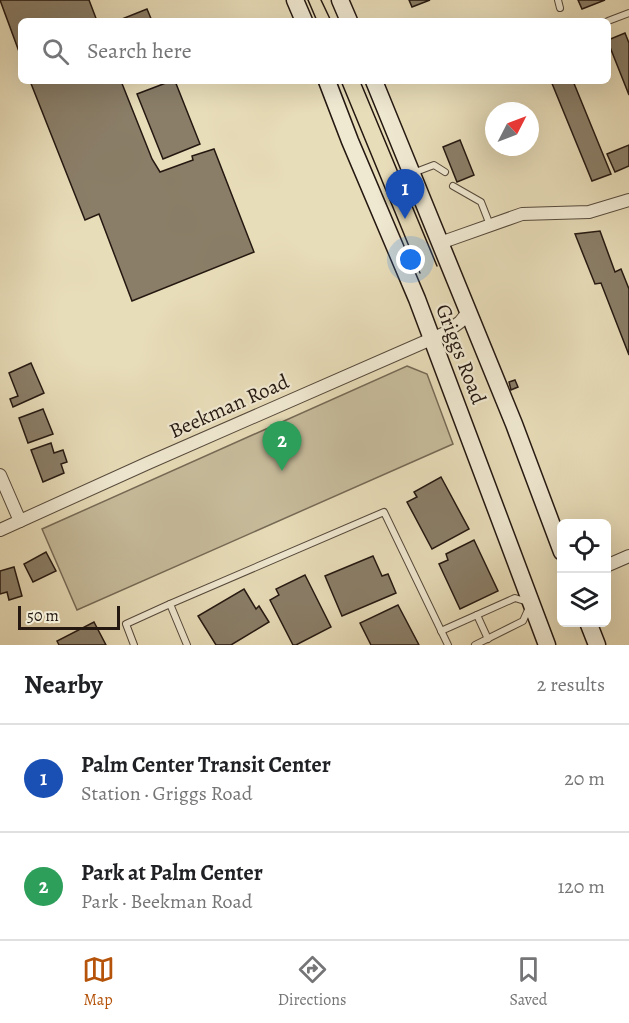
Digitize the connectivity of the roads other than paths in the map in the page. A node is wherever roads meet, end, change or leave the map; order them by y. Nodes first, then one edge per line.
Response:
1 (295, 0) edge
2 (340, 0) edge
3 (558, 0) edge
4 (560, 8) dead end
5 (629, 13) edge
6 (302, 18) edge
7 (348, 18) edge
8 (611, 20) edge
9 (328, 84) edge
10 (375, 84) edge
11 (445, 172) dead end
12 (412, 173) junction
13 (453, 186) dead end
14 (629, 200) edge
15 (490, 225) junction
16 (440, 243) junction
17 (468, 312) junction
18 (432, 339) junction
19 (0, 475) edge
20 (20, 521) junction
21 (0, 530) edge
22 (557, 541) edge
23 (629, 556) edge
24 (611, 564) edge
25 (531, 603) junction
26 (170, 604) junction
27 (477, 615) junction
28 (590, 627) edge
29 (441, 631) junction
30 (488, 639) junction
31 (134, 645) edge
32 (188, 645) edge
33 (447, 645) edge
34 (475, 645) edge
35 (548, 645) edge
36 (597, 645) edge

1 - 6 main road
2 - 7 main road
3 - 4 lane
5 - 8 lane
9 - 18 main road, Griggs Road
10 - 12 main road, Griggs Road
11 - 12 lane
12 - 16 main road, Griggs Road
13 - 15 lane
14 - 15 street
15 - 16 street
16 - 17 main road, Griggs Road
17 - 18 street, Beekman Road
17 - 22 main road, Griggs Road
18 - 20 street, Beekman Road
18 - 25 main road, Griggs Road
19 - 20 street
20 - 21 street, Beekman Road
23 - 24 street
25 - 27 lane
25 - 30 lane
25 - 35 main road, Griggs Road
26 - 29 lane
26 - 31 lane
26 - 32 lane
27 - 29 lane
27 - 30 lane
28 - 36 main road
29 - 33 lane
30 - 34 lane

